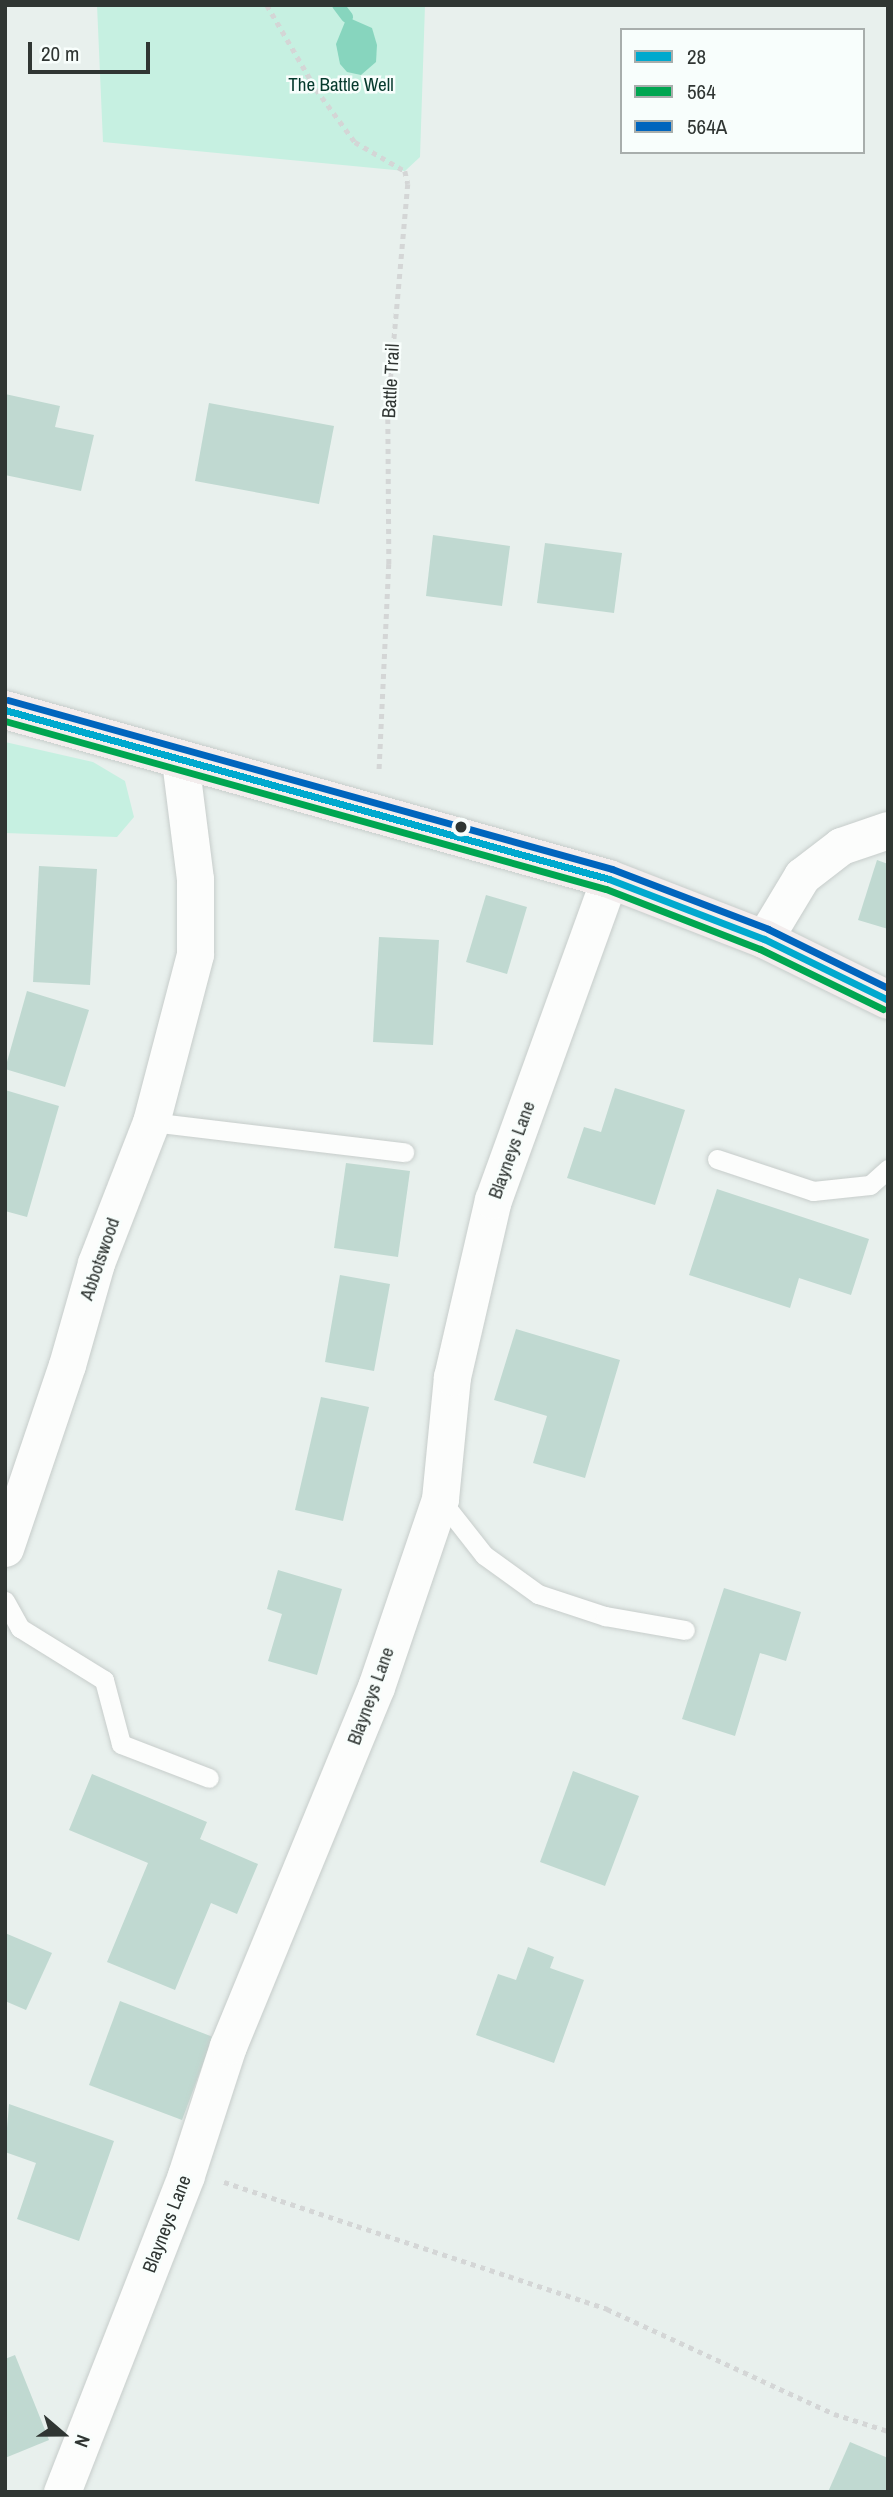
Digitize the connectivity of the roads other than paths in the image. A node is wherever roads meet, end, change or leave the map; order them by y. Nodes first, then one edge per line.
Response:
1 (5, 710) edge
2 (180, 760) junction
3 (888, 830) edge
4 (609, 879) junction
5 (764, 939) junction
6 (888, 1000) edge
7 (151, 1122) junction
8 (404, 1152) dead end
9 (717, 1159) dead end
10 (888, 1169) edge
11 (440, 1499) junction
12 (5, 1548) edge
13 (5, 1601) edge
14 (685, 1630) dead end
15 (209, 1778) dead end
16 (62, 2492) edge

1 - 2 main road
2 - 4 main road
2 - 7 street, Abbotswood
3 - 5 street
4 - 5 main road
4 - 11 street, Blayneys Lane
5 - 6 main road
7 - 8 lane
7 - 12 street, Abbotswood
9 - 10 lane
11 - 14 lane
11 - 16 street, Blayneys Lane
13 - 15 lane

